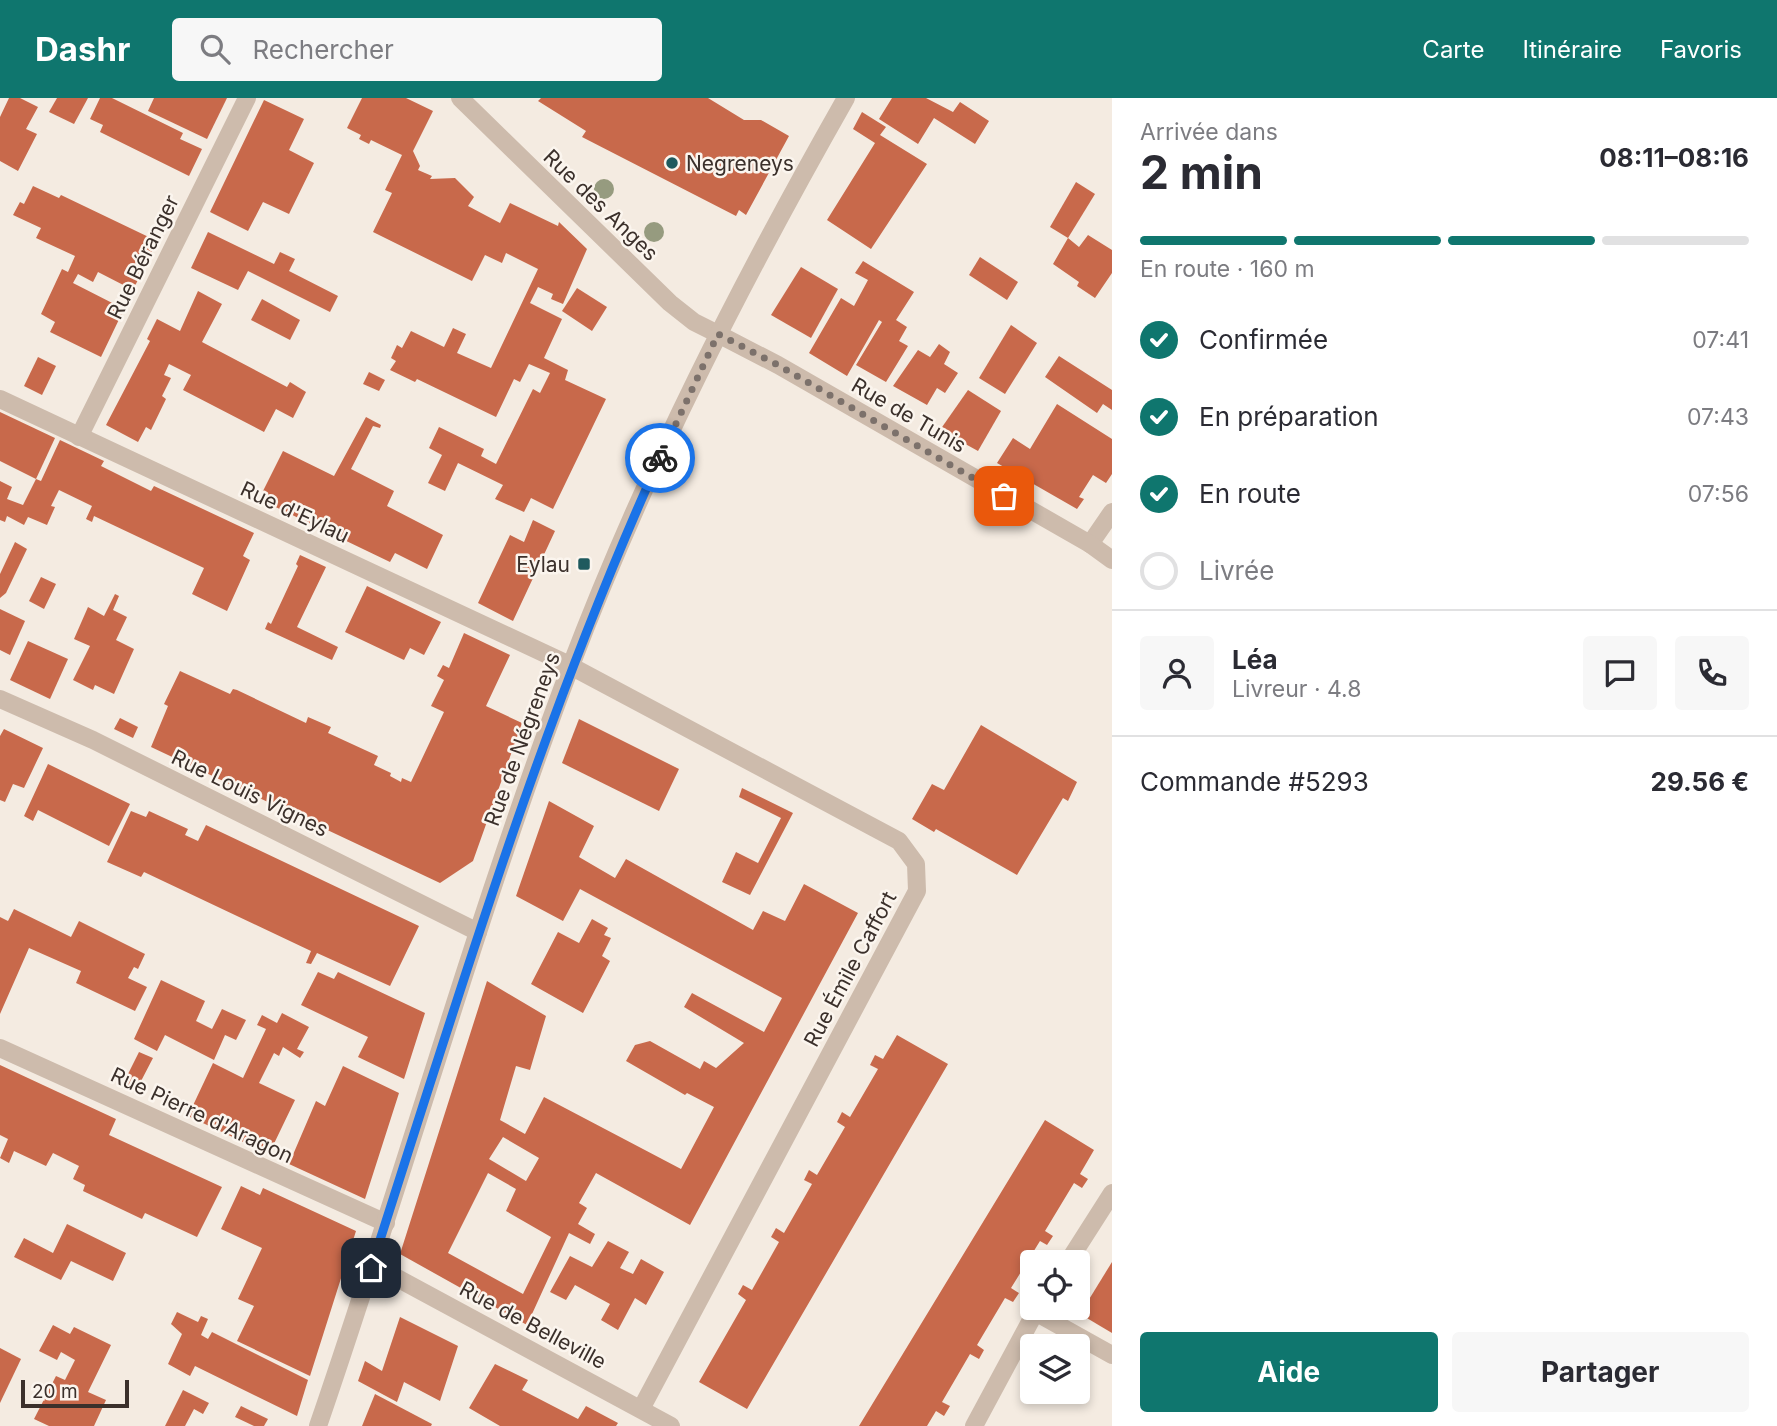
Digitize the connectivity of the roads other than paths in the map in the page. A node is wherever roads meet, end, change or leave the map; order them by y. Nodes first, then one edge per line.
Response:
1 (247, 98) edge
2 (460, 98) edge
3 (846, 98) edge
4 (718, 334) junction
5 (0, 399) edge
6 (79, 437) junction
7 (1112, 512) edge
8 (1090, 544) junction
9 (1112, 560) edge
10 (571, 666) junction
11 (0, 699) edge
12 (478, 932) junction
13 (0, 1048) edge
14 (1112, 1192) edge
15 (386, 1223) junction
16 (1076, 1250) edge
17 (371, 1268) junction
18 (1032, 1320) edge
19 (1053, 1320) edge
20 (1112, 1356) edge
21 (641, 1409) junction
22 (318, 1426) edge
23 (671, 1426) edge
24 (974, 1426) edge

1 - 6 street, Rue Béranger
2 - 4 street, Rue des Anges
3 - 4 street, Rue de Négreneys
4 - 8 street, Rue de Tunis
4 - 10 street, Rue de Négreneys
5 - 6 street, Rue d'Eylau
6 - 10 street, Rue d'Eylau
7 - 8 street
8 - 9 street, Rue de Tunis
10 - 12 street, Rue de Négreneys
10 - 21 street, Rue Émile Caffort
11 - 12 street, Rue Louis Vignes
12 - 15 street, Rue de Négreneys
13 - 15 street, Rue Pierre d'Aragon
14 - 16 street
15 - 17 street, Rue de Négreneys
17 - 21 street, Rue de Belleville
17 - 22 street, Rue de Négreneys
18 - 24 street
19 - 20 street
21 - 23 street, Rue de Belleville

